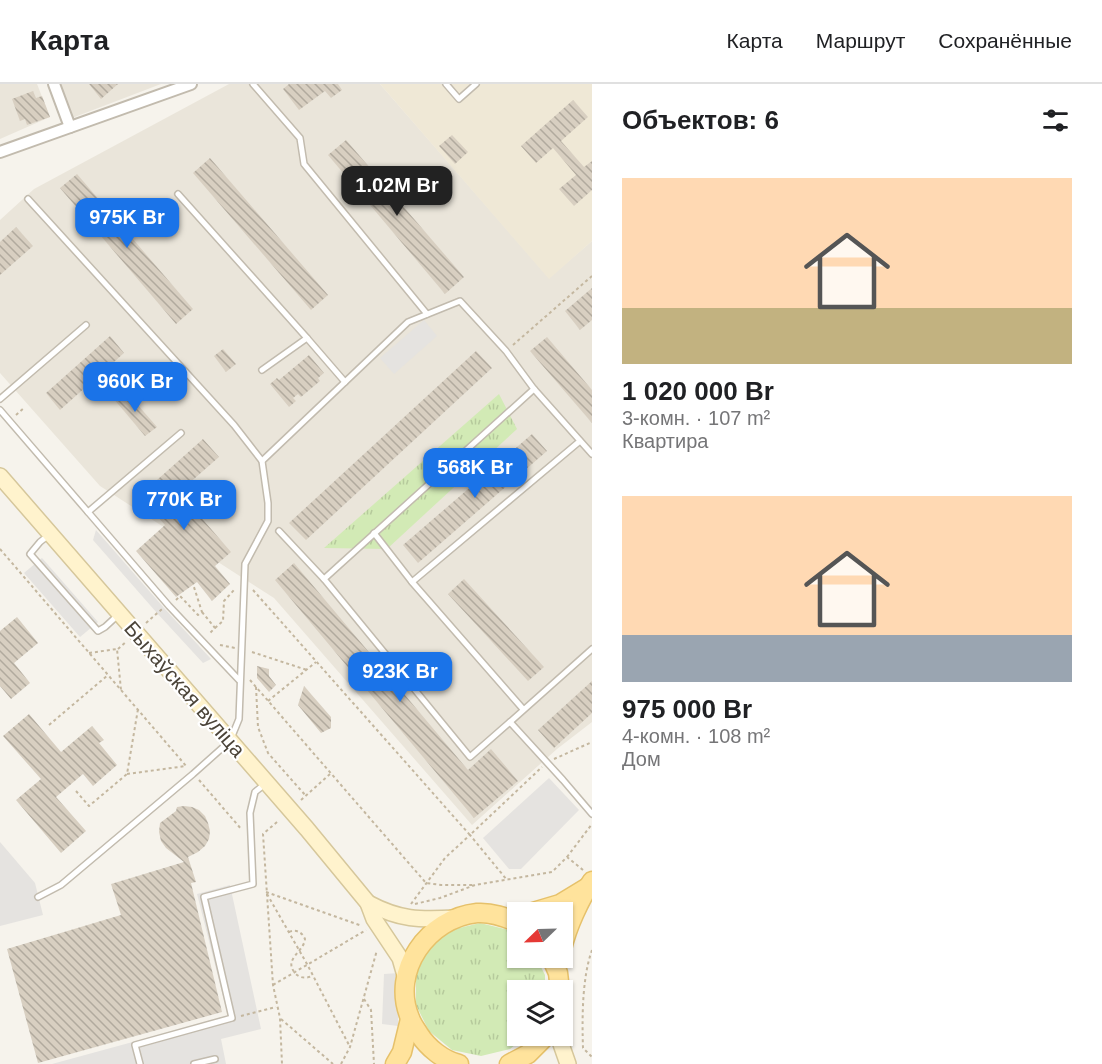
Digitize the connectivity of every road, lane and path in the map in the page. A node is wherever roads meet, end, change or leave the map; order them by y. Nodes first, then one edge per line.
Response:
1 (54, 84) edge
2 (190, 84) edge
3 (253, 84) edge
4 (446, 84) edge
5 (476, 84) edge
6 (70, 127) junction
7 (0, 152) edge
8 (178, 194) dead end
9 (28, 198) dead end
10 (592, 276) edge
11 (428, 314) junction
12 (86, 325) dead end
13 (307, 338) junction
14 (506, 351) junction
15 (262, 370) dead end
16 (345, 382) junction
17 (534, 389) junction
18 (0, 399) edge
19 (0, 411) edge
20 (181, 433) dead end
21 (580, 441) junction
22 (592, 454) edge
23 (262, 461) junction
24 (0, 476) edge
25 (88, 512) junction
26 (279, 531) dead end
27 (51, 533) junction
28 (374, 533) junction
29 (0, 549) edge
30 (324, 579) junction
31 (244, 581) junction
32 (412, 582) junction
33 (194, 584) dead end
34 (232, 592) dead end
35 (169, 606) junction
36 (202, 612) junction
37 (120, 614) junction
38 (146, 623) dead end
39 (215, 628) junction
40 (127, 641) dead end
41 (220, 645) junction
42 (117, 649) junction
43 (241, 649) junction
44 (592, 649) edge
45 (89, 653) junction
46 (316, 662) junction
47 (240, 668) junction
48 (307, 670) junction
49 (108, 675) junction
50 (239, 680) junction
51 (256, 687) junction
52 (122, 690) junction
53 (268, 701) junction
54 (138, 709) junction
55 (523, 710) junction
56 (510, 722) junction
57 (49, 725) dead end
58 (230, 741) junction
59 (592, 742) edge
60 (547, 762) junction
61 (187, 766) junction
62 (330, 773) junction
63 (127, 774) junction
64 (193, 774) junction
65 (266, 783) junction
66 (76, 791) dead end
67 (306, 796) junction
68 (298, 802) dead end
69 (592, 814) edge
70 (277, 822) dead end
71 (592, 824) edge
72 (242, 830) dead end
73 (470, 835) junction
74 (567, 857) junction
75 (507, 880) junction
76 (588, 880) edge
77 (426, 883) junction
78 (475, 885) junction
79 (266, 892) junction
80 (38, 897) dead end
81 (562, 902) edge
82 (368, 903) junction
83 (507, 916) edge
84 (457, 917) junction
85 (573, 918) edge
86 (289, 932) junction
87 (379, 943) dead end
88 (592, 950) edge
89 (299, 951) junction
90 (307, 964) junction
91 (294, 972) junction
92 (313, 976) junction
93 (406, 979) junction
94 (273, 985) junction
95 (364, 999) junction
96 (277, 1007) junction
97 (254, 1012) dead end
98 (280, 1018) junction
99 (410, 1018) junction
100 (536, 1046) edge
101 (562, 1046) edge
102 (350, 1047) junction
103 (592, 1056) edge
104 (215, 1059) dead end
105 (140, 1064) edge
106 (194, 1064) edge
107 (282, 1064) edge
108 (333, 1064) edge
109 (341, 1064) edge
110 (374, 1064) edge
111 (395, 1064) edge
112 (459, 1064) edge
113 (509, 1064) edge
114 (568, 1064) edge

1 - 6 street
2 - 6 street
3 - 11 lane
4 - 5 lane
6 - 7 street
8 - 13 lane
9 - 23 lane
10 - 14 path
11 - 14 lane
11 - 16 lane
12 - 18 lane
13 - 15 lane
13 - 16 lane
14 - 17 lane
16 - 23 lane
17 - 21 lane
17 - 28 lane
19 - 25 lane
20 - 25 lane
21 - 22 lane
21 - 32 lane
23 - 31 lane
24 - 27 main road, Быхаўская вуліца
25 - 35 lane
26 - 30 lane
27 - 37 main road, Быхаўская вуліца
27 - 37 lane
28 - 30 lane
28 - 32 lane
29 - 45 path
30 - 56 lane
31 - 43 lane
31 - 46 path
32 - 55 lane
33 - 36 path
34 - 39 path
35 - 36 path
35 - 38 path
35 - 50 lane
36 - 39 path
37 - 58 main road, Быхаўская вуліца
39 - 41 path
40 - 42 path
41 - 43 path
41 - 47 path
42 - 45 path
42 - 52 path
43 - 47 lane
43 - 48 path
44 - 55 lane
45 - 49 path
46 - 48 path
46 - 73 path
47 - 50 lane
47 - 51 path
48 - 53 path
49 - 52 path
49 - 57 path
50 - 58 lane
51 - 53 path
51 - 67 path
52 - 54 path
53 - 62 path
54 - 61 path
54 - 63 path
55 - 56 lane
56 - 60 lane
58 - 64 lane
58 - 65 main road, Быхаўская вуліца
59 - 60 path
60 - 69 lane
60 - 73 path
61 - 63 path
61 - 64 path
62 - 67 path
62 - 77 path
63 - 66 path
64 - 72 path
64 - 80 lane
65 - 82 main road, Быхаўская вуліца
65 - 105 lane
67 - 68 path
70 - 79 path
71 - 74 path
73 - 75 path
73 - 77 path
74 - 75 path
74 - 76 path
75 - 78 path
76 - 81 main road
76 - 85 main road
77 - 78 path
77 - 78 path
79 - 86 path
79 - 90 path
79 - 94 path
82 - 84 main road, Быхаўская вуліца
82 - 93 main road, Быхаўская вуліца
83 - 84 main road
84 - 93 main road
86 - 89 path
86 - 89 path
87 - 95 path
88 - 103 path
89 - 90 path
89 - 91 path
90 - 91 path
90 - 92 path
91 - 92 path
91 - 94 path
92 - 102 path
93 - 99 main road
94 - 96 path
95 - 102 path
95 - 110 path
96 - 97 path
96 - 98 path
98 - 107 path
98 - 108 path
99 - 111 main road
99 - 112 main road
100 - 113 main road
101 - 114 main road
102 - 109 path
104 - 106 lane

